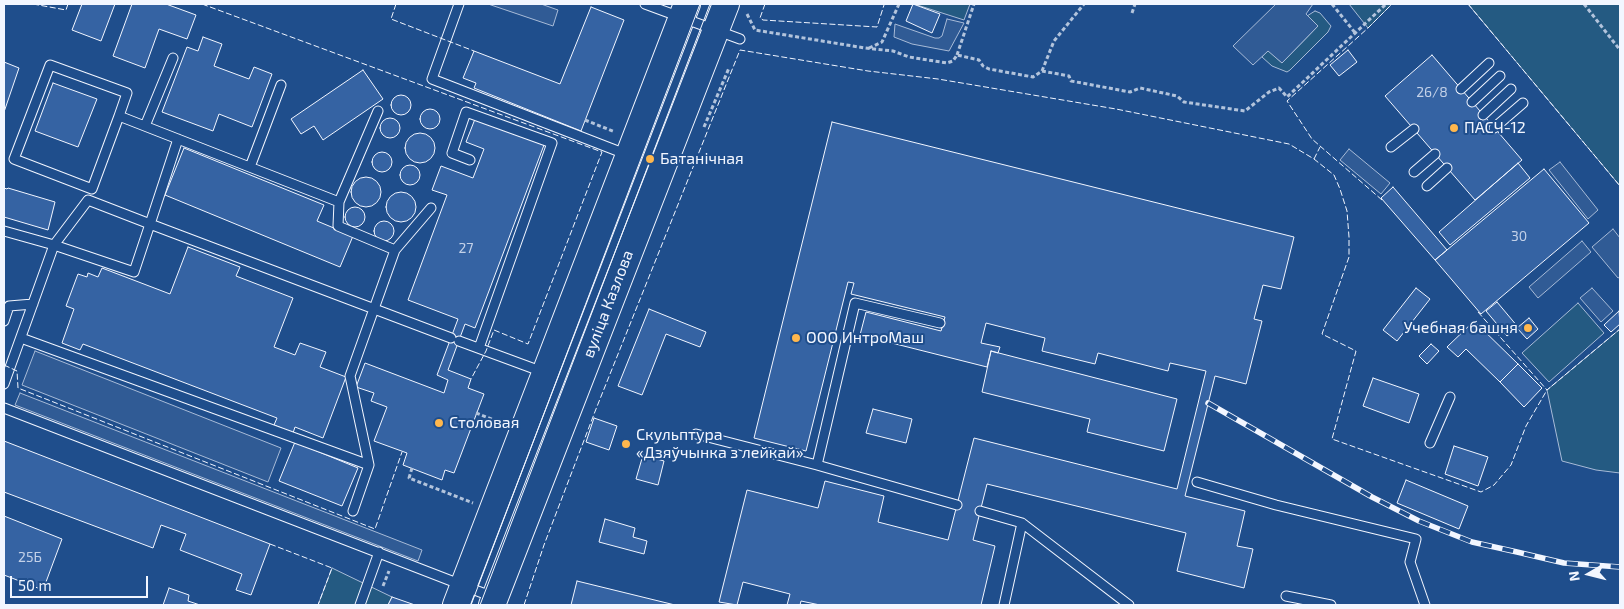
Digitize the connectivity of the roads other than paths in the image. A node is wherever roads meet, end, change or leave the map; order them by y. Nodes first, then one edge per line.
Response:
1 (459, 4) edge
2 (645, 4) edge
3 (736, 9) edge
4 (684, 10) edge
5 (716, 30) junction
6 (740, 39) dead end
7 (173, 58) dead end
8 (1489, 63) dead end
9 (1500, 76) dead end
10 (281, 85) dead end
11 (1461, 89) dead end
12 (1512, 90) dead end
13 (1472, 102) dead end
14 (1523, 103) dead end
15 (378, 111) dead end
16 (1483, 114) dead end
17 (119, 116) junction
18 (145, 126) junction
19 (1494, 128) dead end
20 (1414, 129) dead end
21 (178, 139) junction
22 (1391, 147) dead end
23 (1435, 154) dead end
24 (629, 155) junction
25 (470, 160) dead end
26 (250, 167) junction
27 (1447, 168) dead end
28 (1414, 172) dead end
29 (1426, 186) dead end
30 (92, 189) junction
31 (88, 200) junction
32 (339, 202) junction
33 (431, 208) dead end
34 (150, 224) junction
35 (4, 231) edge
36 (54, 245) junction
37 (395, 250) junction
38 (33, 304) junction
39 (373, 308) junction
40 (4, 321) edge
41 (940, 323) dead end
42 (21, 338) junction
43 (479, 348) junction
44 (546, 374) junction
45 (4, 384) edge
46 (1450, 397) dead end
47 (4, 408) edge
48 (696, 434) dead end
49 (1430, 442) dead end
50 (369, 464) junction
51 (817, 465) junction
52 (1197, 482) dead end
53 (957, 505) dead end
54 (353, 511) dead end
55 (980, 511) dead end
56 (1022, 523) junction
57 (379, 552) junction
58 (460, 595) edge
59 (1286, 596) dead end
60 (493, 602) edge
61 (360, 605) edge
62 (1004, 605) edge
63 (1129, 605) edge
64 (1331, 605) edge
65 (1425, 605) edge

1 - 24 lane
2 - 4 lane
3 - 5 main road, вуліца Казлова
4 - 5 lane
4 - 24 main road, вуліца Казлова
5 - 6 lane
5 - 60 main road, вуліца Казлова
7 - 18 lane
8 - 11 lane
9 - 13 lane
10 - 26 lane
12 - 16 lane
14 - 19 lane
15 - 32 lane
17 - 18 lane
17 - 30 lane
17 - 30 lane
18 - 21 lane
20 - 22 lane
21 - 26 lane
21 - 34 lane
23 - 28 lane
24 - 44 main road, вуліца Казлова
25 - 43 lane
26 - 32 lane
27 - 29 lane
30 - 31 lane
31 - 34 lane
31 - 36 lane
32 - 37 lane
33 - 37 lane
34 - 36 lane
34 - 39 lane
35 - 36 lane
36 - 38 lane
37 - 39 lane
38 - 40 lane
38 - 42 lane
39 - 43 lane
39 - 50 lane
41 - 51 lane
42 - 45 lane
42 - 50 lane
43 - 44 lane
44 - 58 main road, вуліца Казлова
46 - 49 lane
47 - 57 lane
48 - 51 lane
50 - 54 lane
51 - 53 lane
52 - 65 lane
55 - 56 lane
56 - 62 lane
56 - 63 lane
57 - 58 lane
57 - 61 lane
58 - 60 lane
59 - 64 lane

